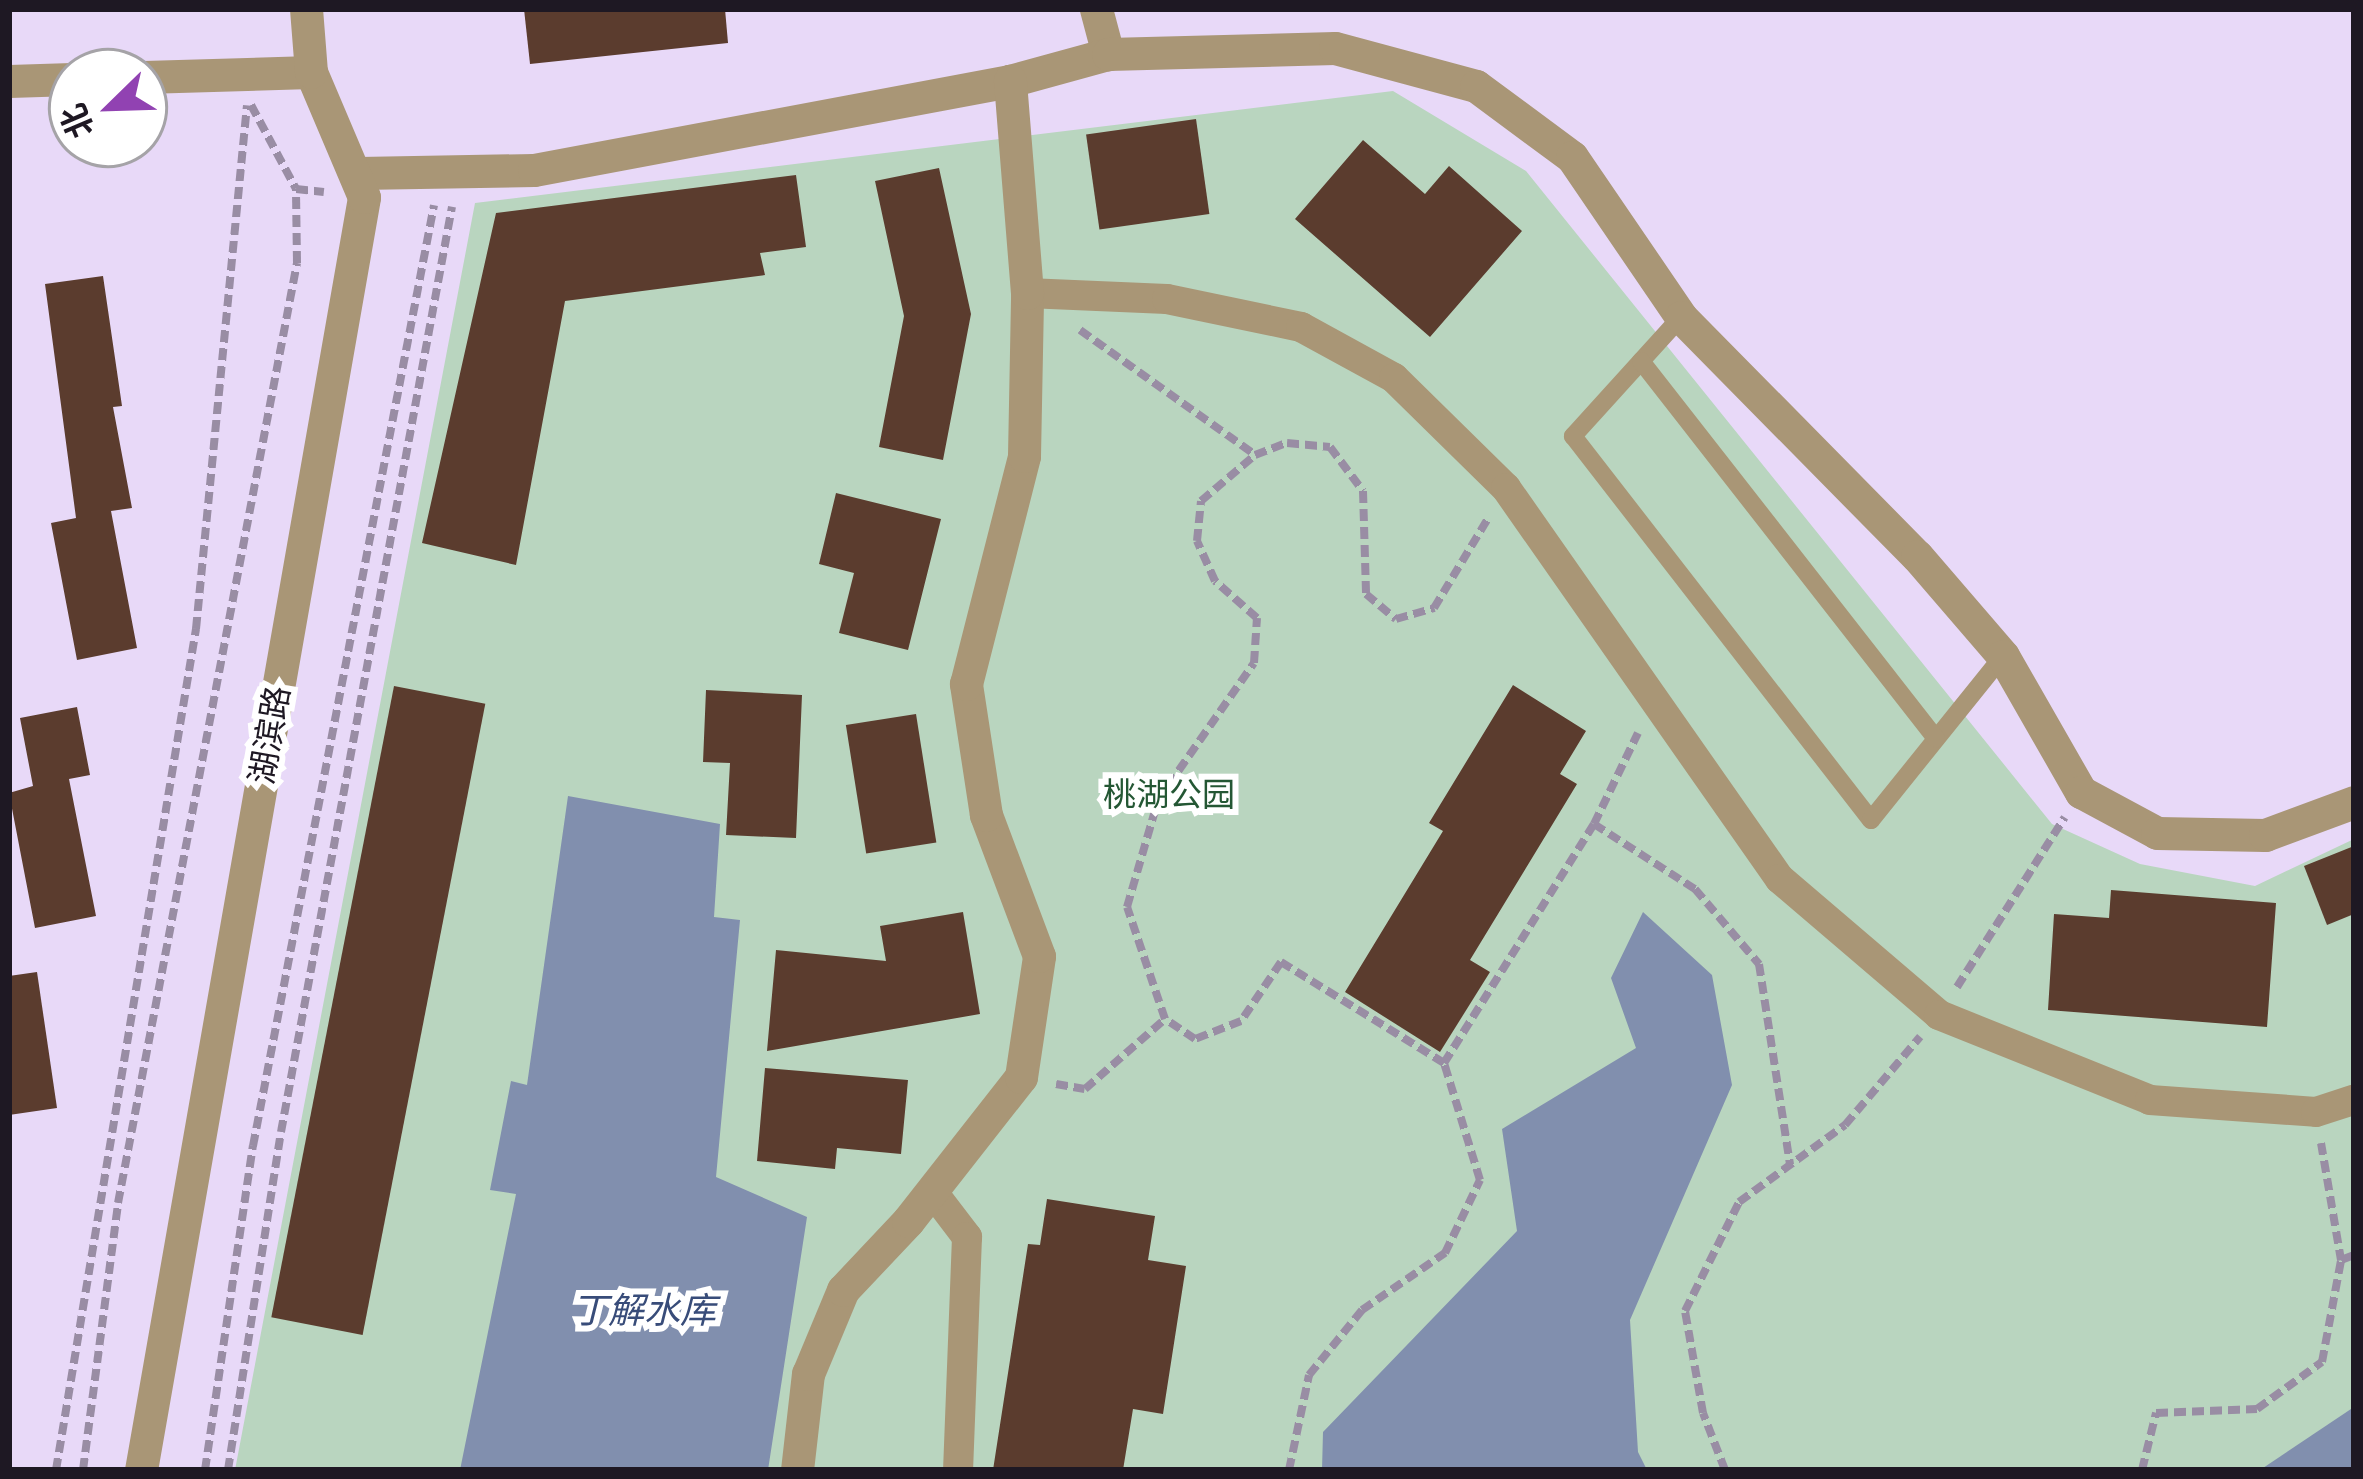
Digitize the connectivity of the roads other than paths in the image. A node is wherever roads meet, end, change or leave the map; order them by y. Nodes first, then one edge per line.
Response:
1 (306, 9) edge
2 (1096, 9) edge
3 (1108, 54) junction
4 (311, 72) junction
5 (168, 76) edge
6 (48, 80) edge
7 (9, 81) edge
8 (1010, 81) junction
9 (362, 185) junction
10 (1028, 292) junction
11 (1681, 317) junction
12 (1641, 361) junction
13 (2003, 656) junction
14 (1936, 739) junction
15 (2354, 802) edge
16 (2354, 1100) edge
17 (932, 1191) junction
18 (141, 1470) edge
19 (796, 1470) edge
20 (958, 1470) edge

1 - 4 street
2 - 3 street
3 - 8 street
3 - 11 street
4 - 5 street
4 - 9 street
6 - 7 street
8 - 9 street
8 - 10 street
9 - 18 street, 湖滨路
10 - 16 street
10 - 17 street
11 - 12 lane
11 - 13 street
12 - 14 lane
12 - 14 lane
13 - 14 lane
13 - 15 street
17 - 19 street
17 - 20 street

